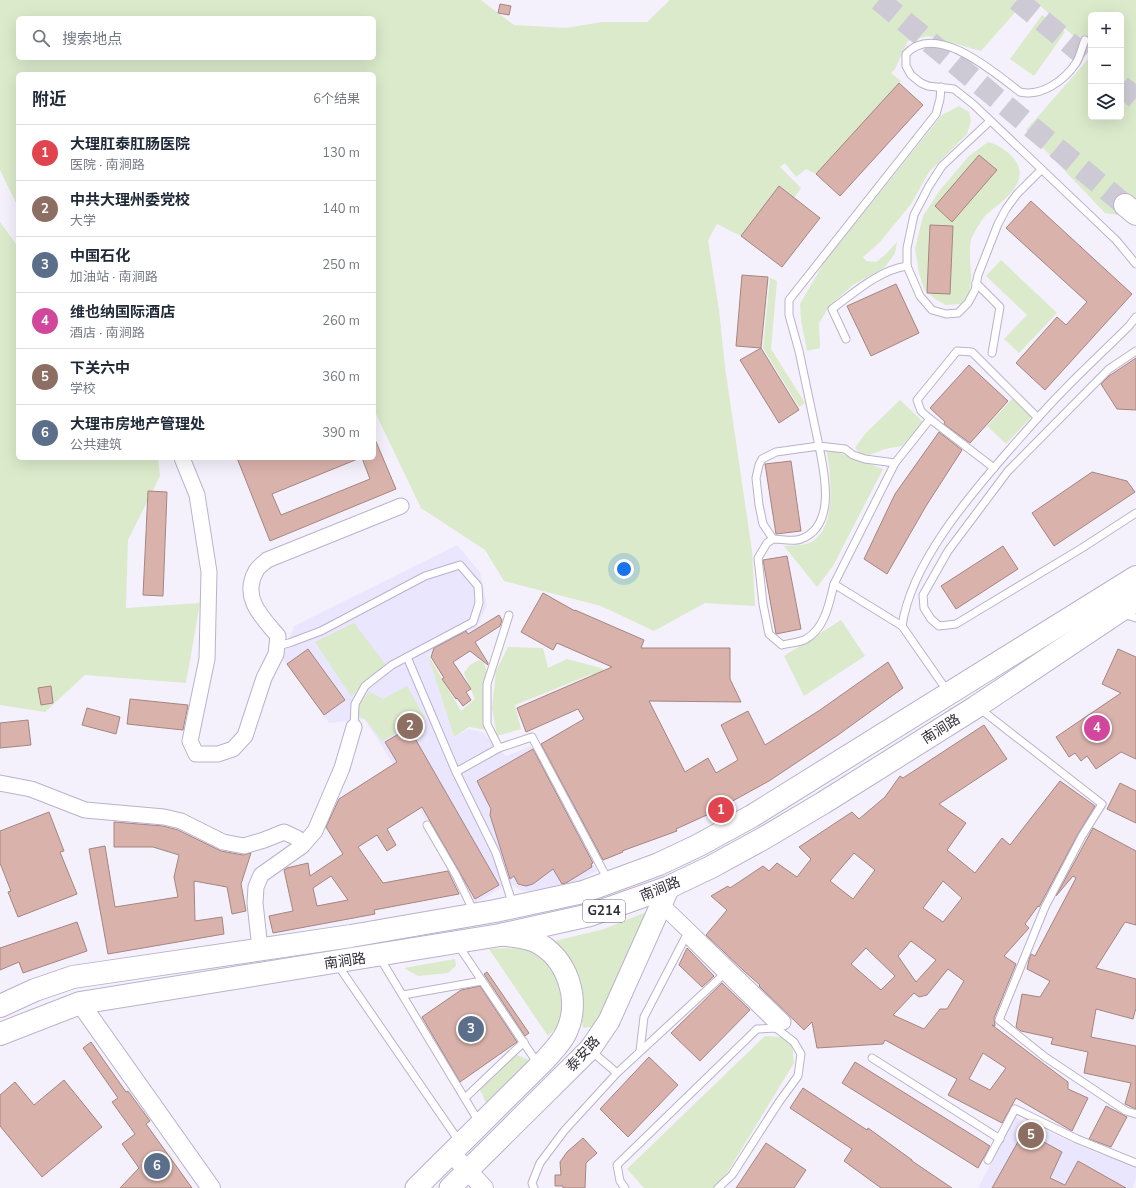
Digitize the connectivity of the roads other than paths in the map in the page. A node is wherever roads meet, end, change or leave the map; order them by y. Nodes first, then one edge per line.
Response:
1 (1085, 40) dead end
2 (941, 87) junction
3 (990, 120) junction
4 (1042, 170) junction
5 (1136, 264) edge
6 (907, 266) junction
7 (976, 283) junction
8 (1136, 317) edge
9 (846, 339) dead end
10 (1136, 351) edge
11 (992, 353) dead end
12 (1038, 418) junction
13 (930, 419) junction
14 (819, 446) junction
15 (183, 460) edge
16 (895, 463) junction
17 (994, 468) junction
18 (401, 506) dead end
19 (1135, 515) edge
20 (773, 539) junction
21 (1136, 577) edge
22 (834, 584) junction
23 (1130, 610) edge
24 (510, 615) dead end
25 (902, 626) junction
26 (277, 646) junction
27 (407, 657) junction
28 (949, 694) junction
29 (976, 706) junction
30 (354, 727) joint
31 (499, 748) junction
32 (456, 772) junction
33 (0, 783) edge
34 (427, 825) dead end
35 (302, 846) junction
36 (609, 882) junction
37 (665, 896) junction
38 (514, 907) junction
39 (475, 914) junction
40 (500, 935) junction
41 (457, 942) junction
42 (260, 949) junction
43 (379, 956) junction
44 (336, 962) junction
45 (723, 975) junction
46 (73, 976) junction
47 (482, 981) junction
48 (403, 995) junction
49 (80, 1003) junction
50 (0, 1006) edge
51 (779, 1025) junction
52 (0, 1034) edge
53 (524, 1042) junction
54 (590, 1049) junction
55 (640, 1051) junction
56 (872, 1058) dead end
57 (540, 1065) junction
58 (617, 1073) junction
59 (465, 1098) junction
60 (1136, 1114) edge
61 (480, 1124) junction
62 (1000, 1139) junction
63 (456, 1148) junction
64 (988, 1160) dead end
65 (1136, 1163) edge
66 (468, 1170) junction
67 (211, 1188) edge
68 (416, 1188) edge
69 (450, 1188) edge
70 (484, 1188) edge
71 (534, 1188) edge
72 (626, 1188) edge
73 (718, 1188) edge

1 - 2 lane
2 - 3 lane
2 - 14 lane
3 - 4 lane
3 - 6 lane
4 - 5 lane
4 - 7 lane
6 - 7 lane
6 - 9 lane
7 - 11 lane
8 - 12 lane
10 - 19 lane
12 - 13 lane
12 - 17 lane
13 - 16 lane
13 - 17 lane
14 - 16 lane
14 - 20 lane
14 - 20 lane
15 - 26 street
16 - 22 lane
17 - 25 lane
18 - 26 street
20 - 22 lane
21 - 28 highway, 南涧路 / G214
22 - 25 lane
23 - 29 highway, 南涧路 / G214
24 - 31 lane
25 - 28 lane
26 - 27 lane
27 - 30 lane
27 - 32 lane
28 - 36 highway, 南涧路 / G214
29 - 37 highway, 南涧路 / G214
29 - 60 lane
30 - 35 street
31 - 32 lane
31 - 36 lane
32 - 38 lane
33 - 35 street
34 - 39 lane
35 - 42 street
36 - 38 highway, 南涧路 / G214
37 - 40 highway, 南涧路 / G214
37 - 51 street
37 - 54 main road, 泰安路
38 - 39 highway, 南涧路 / G214
39 - 42 highway, 南涧路 / G214
40 - 41 highway, 南涧路 / G214
40 - 57 main road
41 - 43 highway, 南涧路 / G214
41 - 47 lane
42 - 46 highway, 南涧路 / G214
43 - 44 highway, 南涧路 / G214
43 - 48 lane
44 - 49 highway, 南涧路 / G214
44 - 63 lane
45 - 51 lane
45 - 55 lane
45 - 55 lane
46 - 49 highway
46 - 50 highway, 南涧路 / G214
47 - 48 lane
47 - 53 lane
48 - 59 lane
49 - 52 highway, 南涧路 / G214
49 - 67 street
51 - 72 lane
51 - 73 lane
53 - 57 lane
53 - 59 lane
54 - 58 lane
54 - 66 main road, 泰安路
55 - 58 lane
56 - 62 lane
57 - 61 main road
58 - 71 lane
59 - 61 lane
61 - 63 main road
62 - 64 lane
62 - 65 lane
63 - 66 street
63 - 68 main road
66 - 69 main road, 泰安路
66 - 70 street

